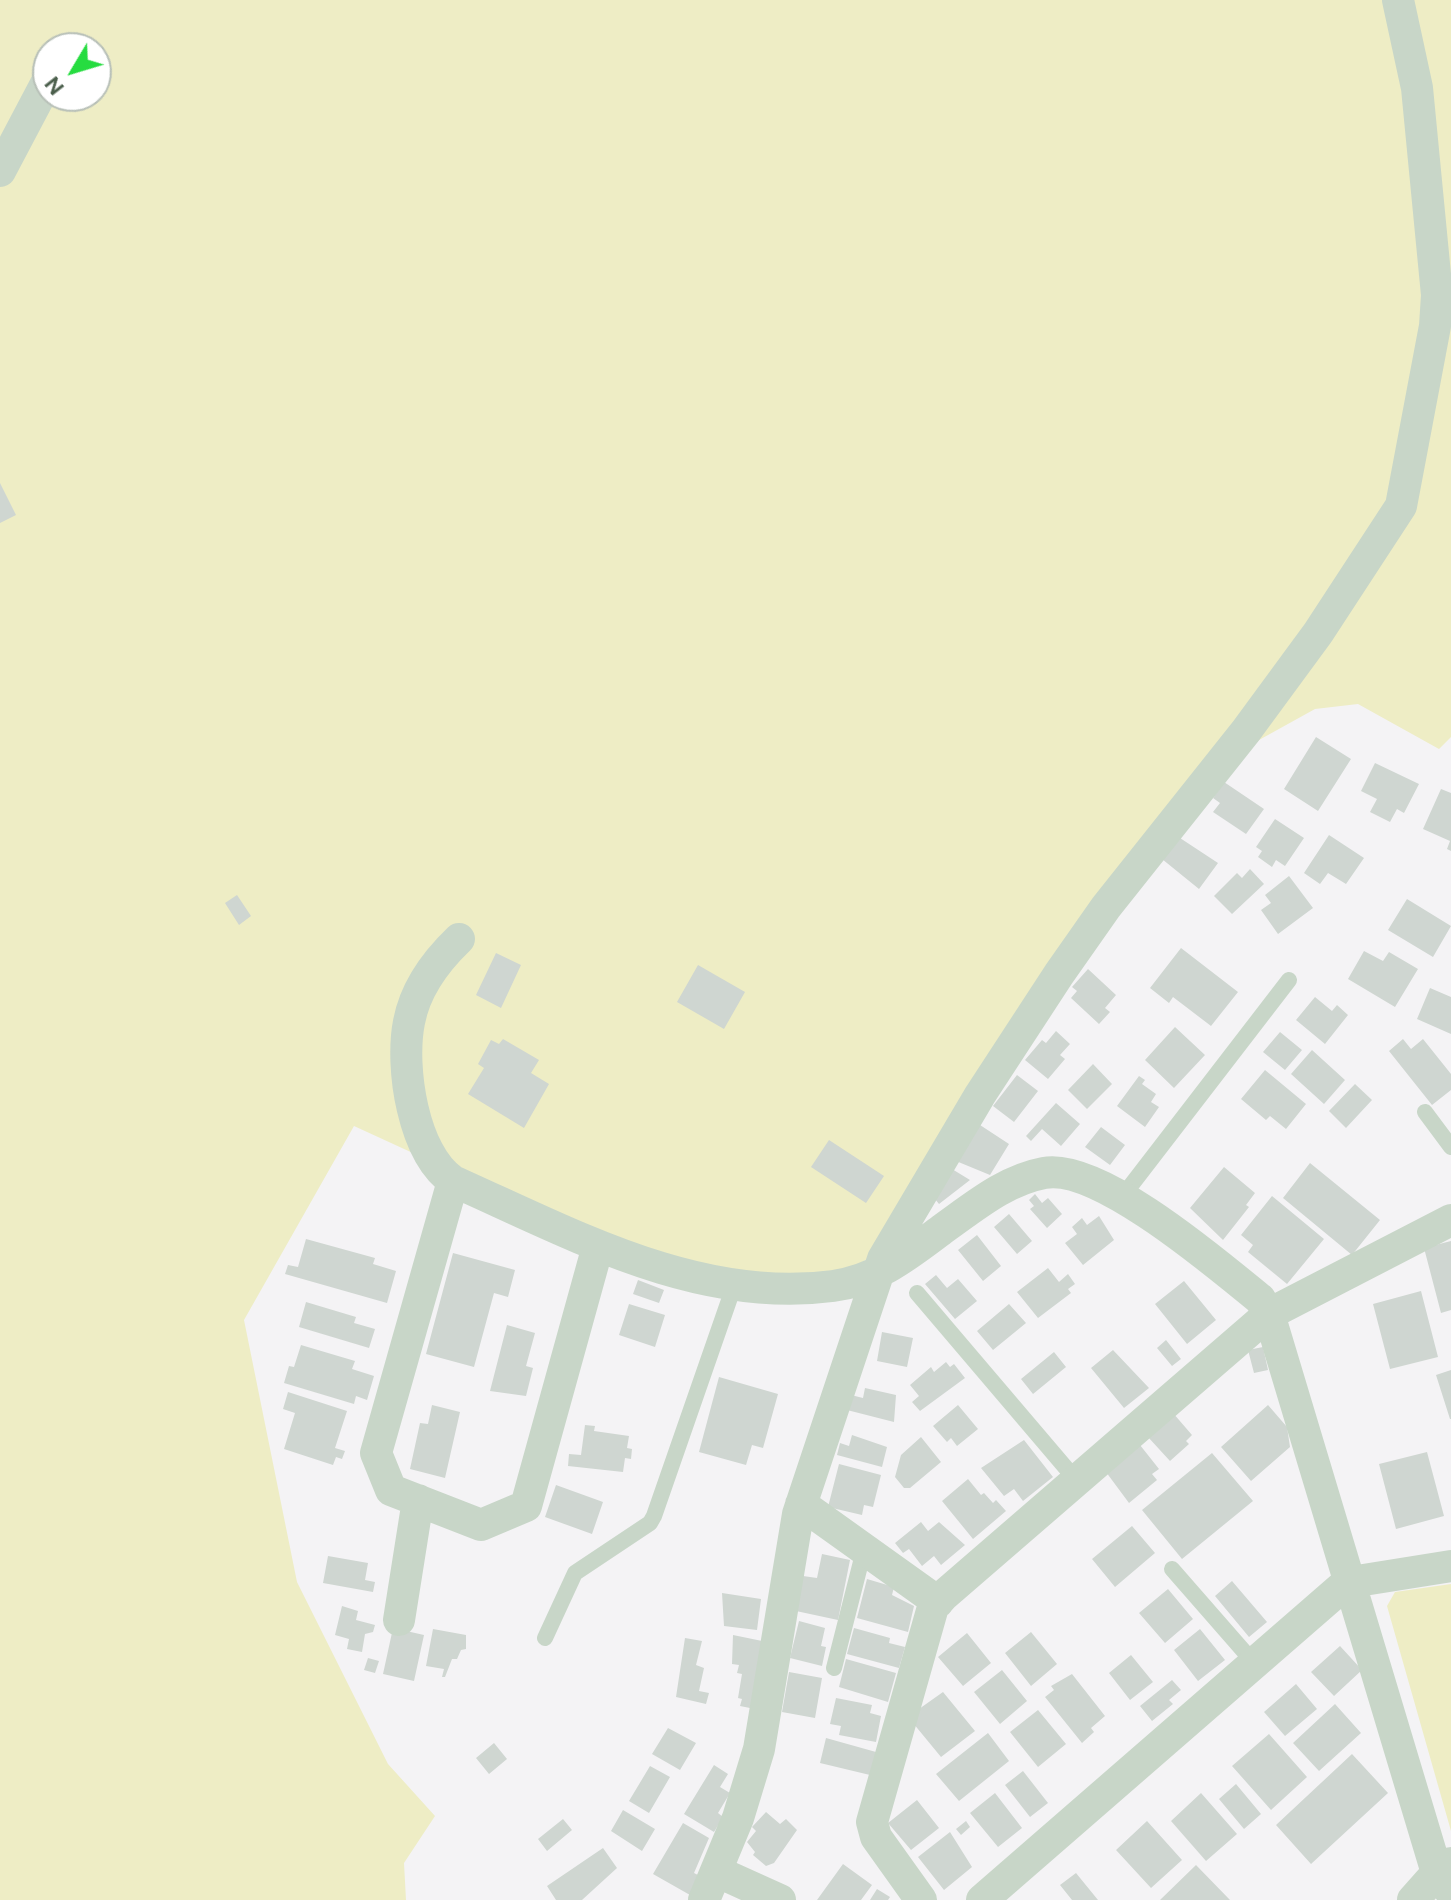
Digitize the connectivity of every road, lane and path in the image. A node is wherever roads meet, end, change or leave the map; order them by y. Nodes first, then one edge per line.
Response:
1 (1398, 0) edge
2 (32, 110) edge
3 (0, 171) edge
4 (459, 939) dead end
5 (1289, 980) dead end
6 (1425, 1112) dead end
7 (1451, 1147) edge
8 (453, 1181) junction
9 (1122, 1197) junction
10 (1451, 1220) edge
11 (598, 1246) junction
12 (877, 1276) junction
13 (734, 1286) junction
14 (917, 1293) dead end
15 (1269, 1314) junction
16 (1077, 1481) junction
17 (418, 1500) junction
18 (801, 1504) junction
19 (864, 1550) junction
20 (1451, 1566) edge
21 (1172, 1569) dead end
22 (1351, 1582) junction
23 (938, 1602) junction
24 (399, 1620) dead end
25 (545, 1638) dead end
26 (1255, 1664) junction
27 (834, 1668) dead end
28 (1446, 1876) edge
29 (711, 1886) edge
30 (780, 1900) edge
31 (921, 1900) edge
32 (982, 1900) edge
33 (1413, 1900) edge

1 - 12 street
2 - 3 street
4 - 8 street
5 - 9 lane
6 - 7 lane
8 - 11 street
8 - 17 street
9 - 12 street
9 - 15 street
10 - 15 street
11 - 13 street
11 - 17 street
12 - 13 street
12 - 18 street
13 - 25 lane
14 - 16 lane
15 - 16 street
15 - 22 street
16 - 23 street
17 - 24 street
18 - 19 street
18 - 29 street
19 - 23 street
19 - 27 lane
20 - 22 street
21 - 26 lane
22 - 26 street
22 - 28 street
23 - 31 street
26 - 32 street
28 - 33 street
29 - 30 street

